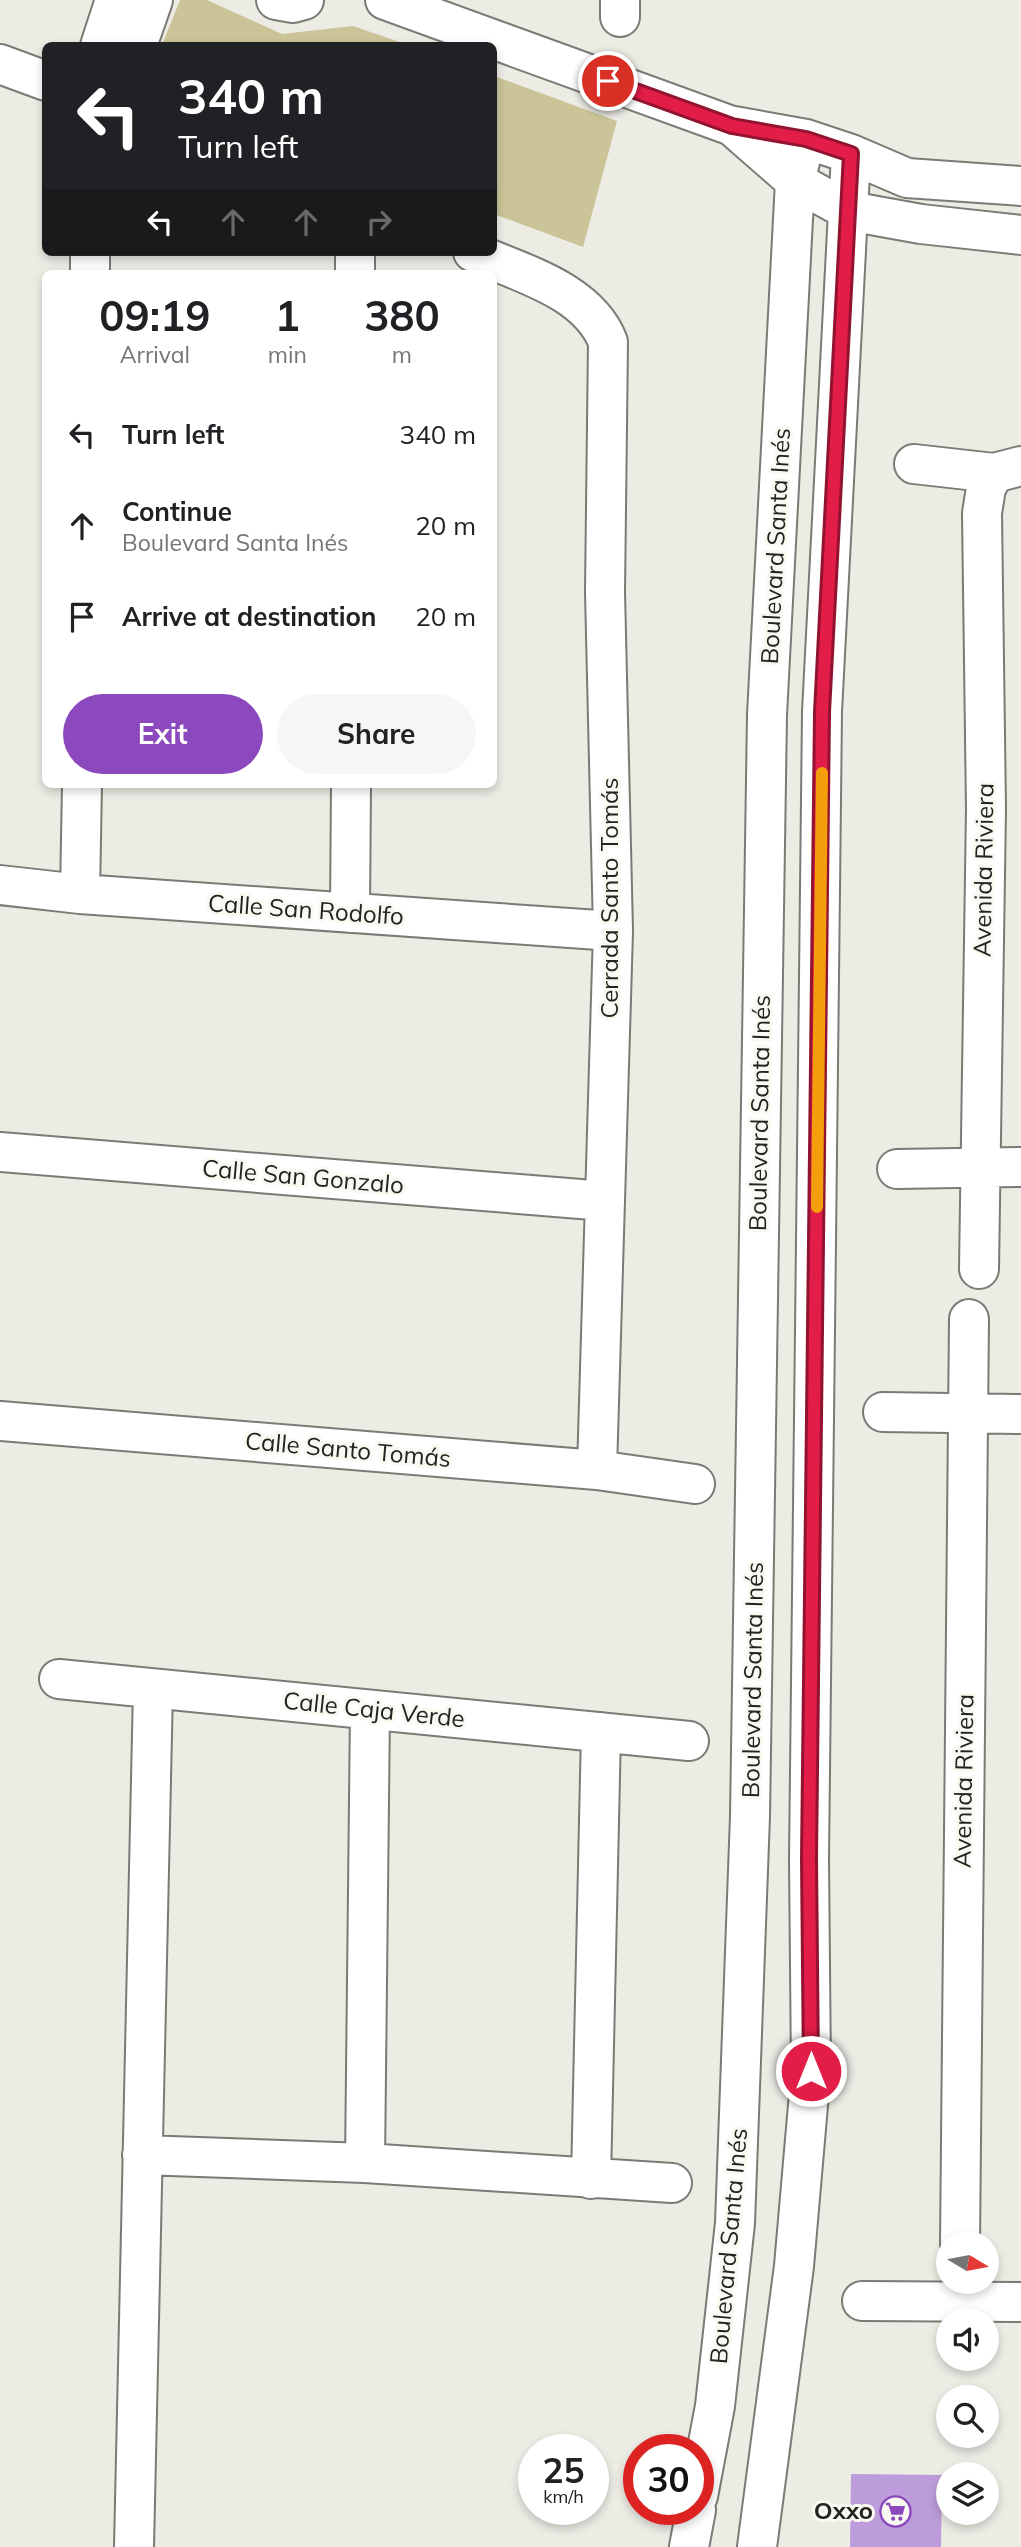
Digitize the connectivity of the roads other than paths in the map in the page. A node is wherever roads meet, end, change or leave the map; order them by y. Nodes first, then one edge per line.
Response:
1 (115, 0) edge
2 (153, 0) edge
3 (276, 0) edge
4 (304, 0) edge
5 (384, 0) edge
6 (101, 42) edge
7 (138, 42) edge
8 (0, 64) edge
9 (42, 80) edge
10 (732, 126) junction
11 (806, 139) junction
12 (851, 154) junction
13 (796, 181) junction
14 (1021, 186) edge
15 (849, 211) junction
16 (1021, 235) edge
17 (482, 256) edge
18 (914, 464) dead end
19 (1007, 469) edge
20 (82, 788) edge
21 (351, 788) edge
22 (0, 885) edge
23 (80, 894) junction
24 (350, 914) junction
25 (613, 931) junction
26 (0, 1152) edge
27 (980, 1166) junction
28 (1021, 1167) edge
29 (897, 1169) dead end
30 (605, 1201) junction
31 (979, 1269) dead end
32 (969, 1319) dead end
33 (883, 1412) dead end
34 (968, 1413) junction
35 (1021, 1414) edge
36 (0, 1421) edge
37 (597, 1470) junction
38 (695, 1484) dead end
39 (59, 1679) dead end
40 (153, 1689) junction
41 (370, 1710) junction
42 (601, 1732) junction
43 (689, 1741) dead end
44 (142, 2155) junction
45 (365, 2163) junction
46 (591, 2179) junction
47 (672, 2183) dead end
48 (960, 2231) edge
49 (936, 2293) edge
50 (976, 2294) edge
51 (862, 2301) dead end
52 (1021, 2302) edge
53 (710, 2434) edge
54 (693, 2525) edge
55 (134, 2547) edge
56 (689, 2547) edge
57 (757, 2547) edge

1 - 6 street
2 - 7 street
3 - 4 street
5 - 10 street
8 - 9 street
10 - 11 street
10 - 13 street
11 - 12 street
11 - 13 street, Boulevard Santa Inés
12 - 14 street
12 - 15 street
13 - 15 street
13 - 53 street, Boulevard Santa Inés
15 - 16 street
15 - 57 street
17 - 25 street, Cerrada Santo Tomás
18 - 19 street
19 - 27 street, Avenida Riviera
20 - 23 street
21 - 24 street
22 - 23 street, Calle San Rodolfo
23 - 24 street, Calle San Rodolfo
24 - 25 street, Calle San Rodolfo
25 - 30 street, Cerrada Santo Tomás
26 - 30 street, Calle San Gonzalo
27 - 28 street
27 - 29 street
27 - 31 street, Avenida Riviera
30 - 37 street, Cerrada Santo Tomás
32 - 34 street, Avenida Riviera
33 - 34 street
34 - 35 street
34 - 48 street, Avenida Riviera
36 - 37 street, Calle Santo Tomás
37 - 38 street, Calle Santo Tomás
39 - 40 street, Calle Caja Verde
40 - 41 street, Calle Caja Verde
40 - 44 street
41 - 42 street, Calle Caja Verde
41 - 45 street
42 - 43 street, Calle Caja Verde
42 - 46 street
44 - 45 street
44 - 55 street
45 - 46 street
46 - 47 street
49 - 51 street
50 - 52 street
54 - 56 street

